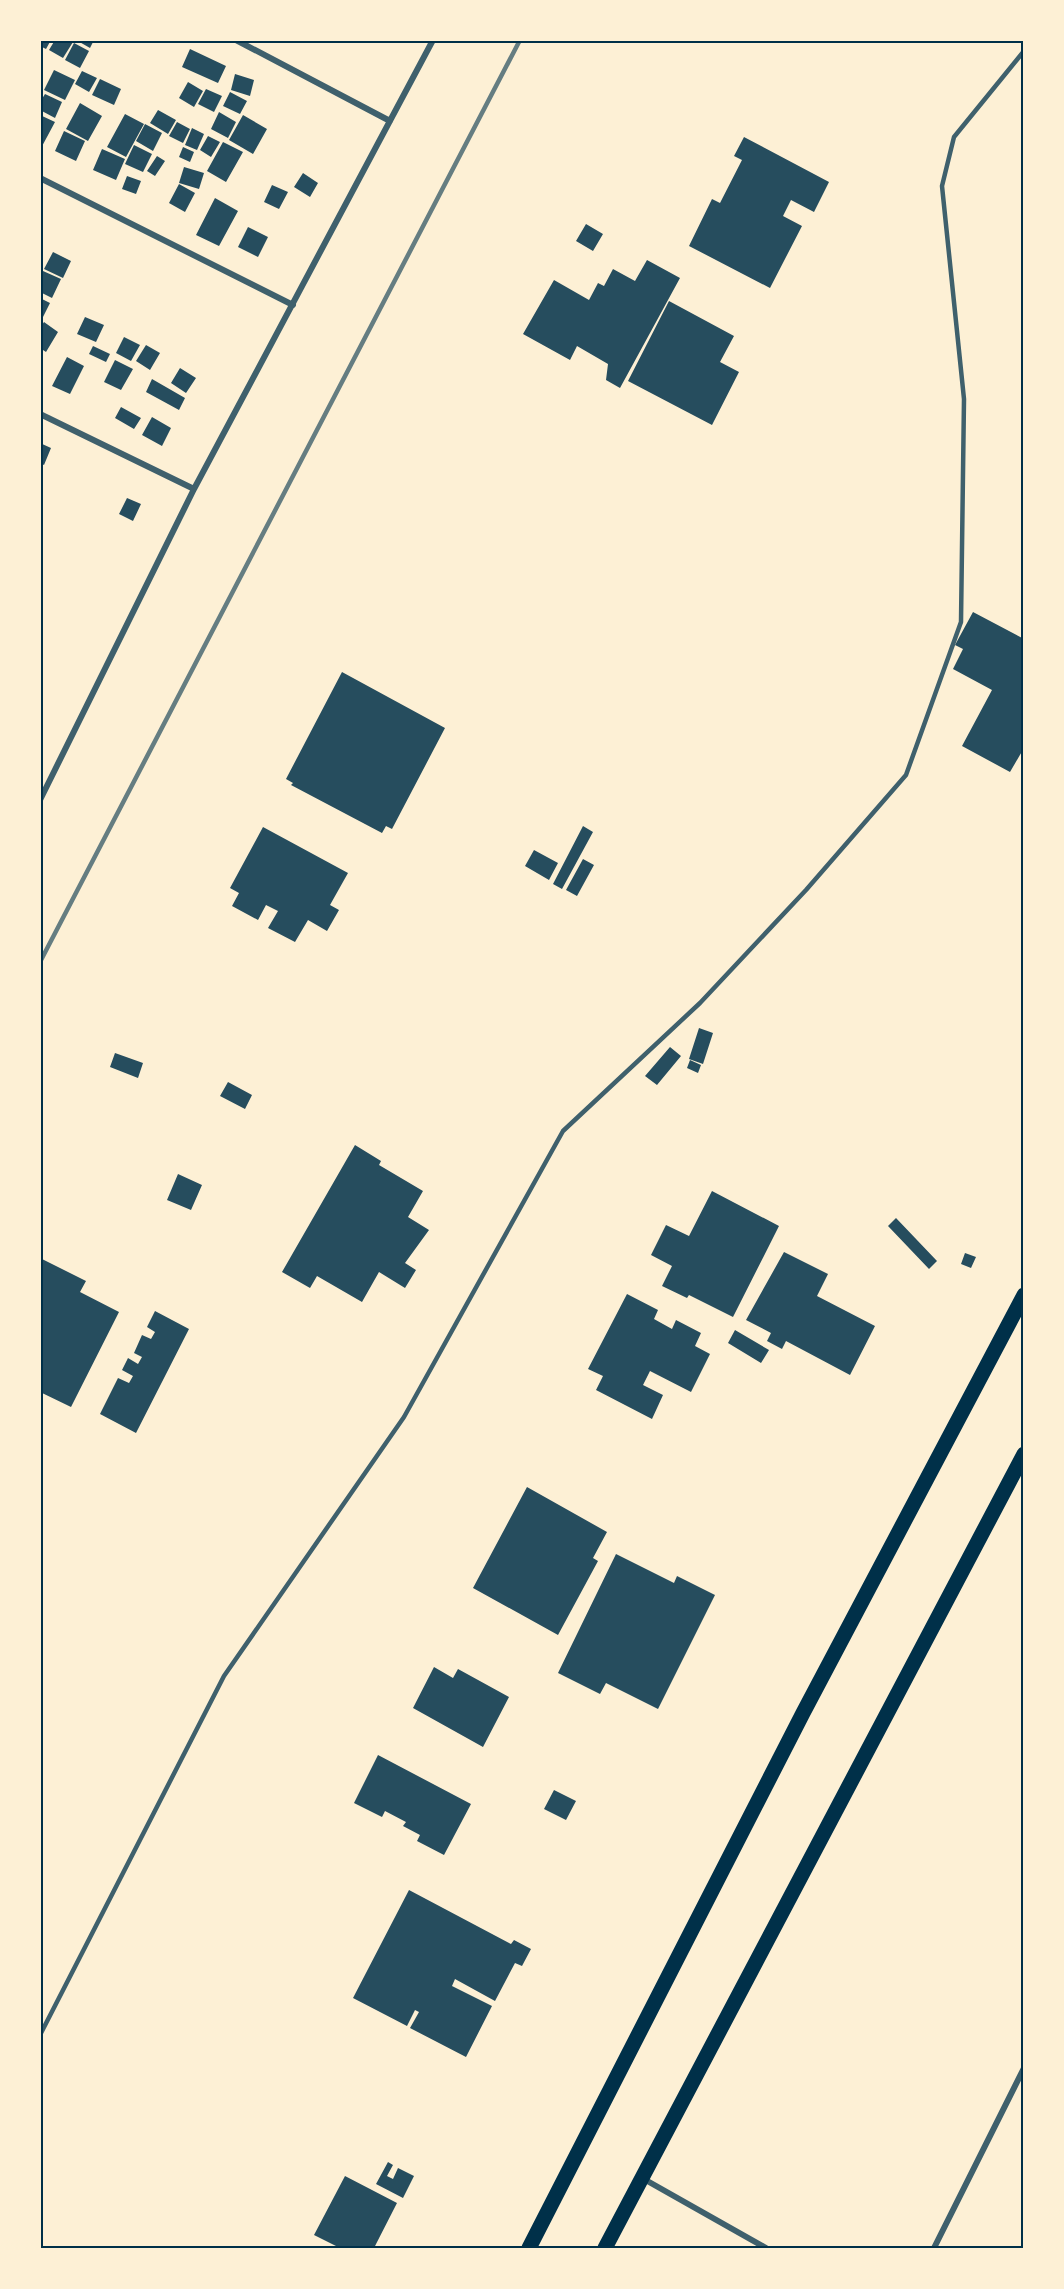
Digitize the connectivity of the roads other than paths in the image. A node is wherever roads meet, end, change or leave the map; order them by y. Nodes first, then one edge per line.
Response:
1 (236, 40) edge
2 (433, 40) edge
3 (1023, 51) edge
4 (390, 121) junction
5 (40, 178) edge
6 (292, 305) junction
7 (40, 414) edge
8 (194, 489) junction
9 (40, 800) edge
10 (1023, 1295) edge
11 (1023, 1454) edge
12 (40, 2035) edge
13 (1023, 2068) edge
14 (641, 2178) junction
15 (530, 2248) edge
16 (605, 2248) edge
17 (766, 2248) edge
18 (934, 2248) edge

1 - 4 street
2 - 4 street
3 - 12 lane
4 - 6 street
5 - 6 street
6 - 8 street
7 - 8 street
8 - 9 street
10 - 15 main road
11 - 14 main road
13 - 18 street
14 - 16 main road
14 - 17 street

